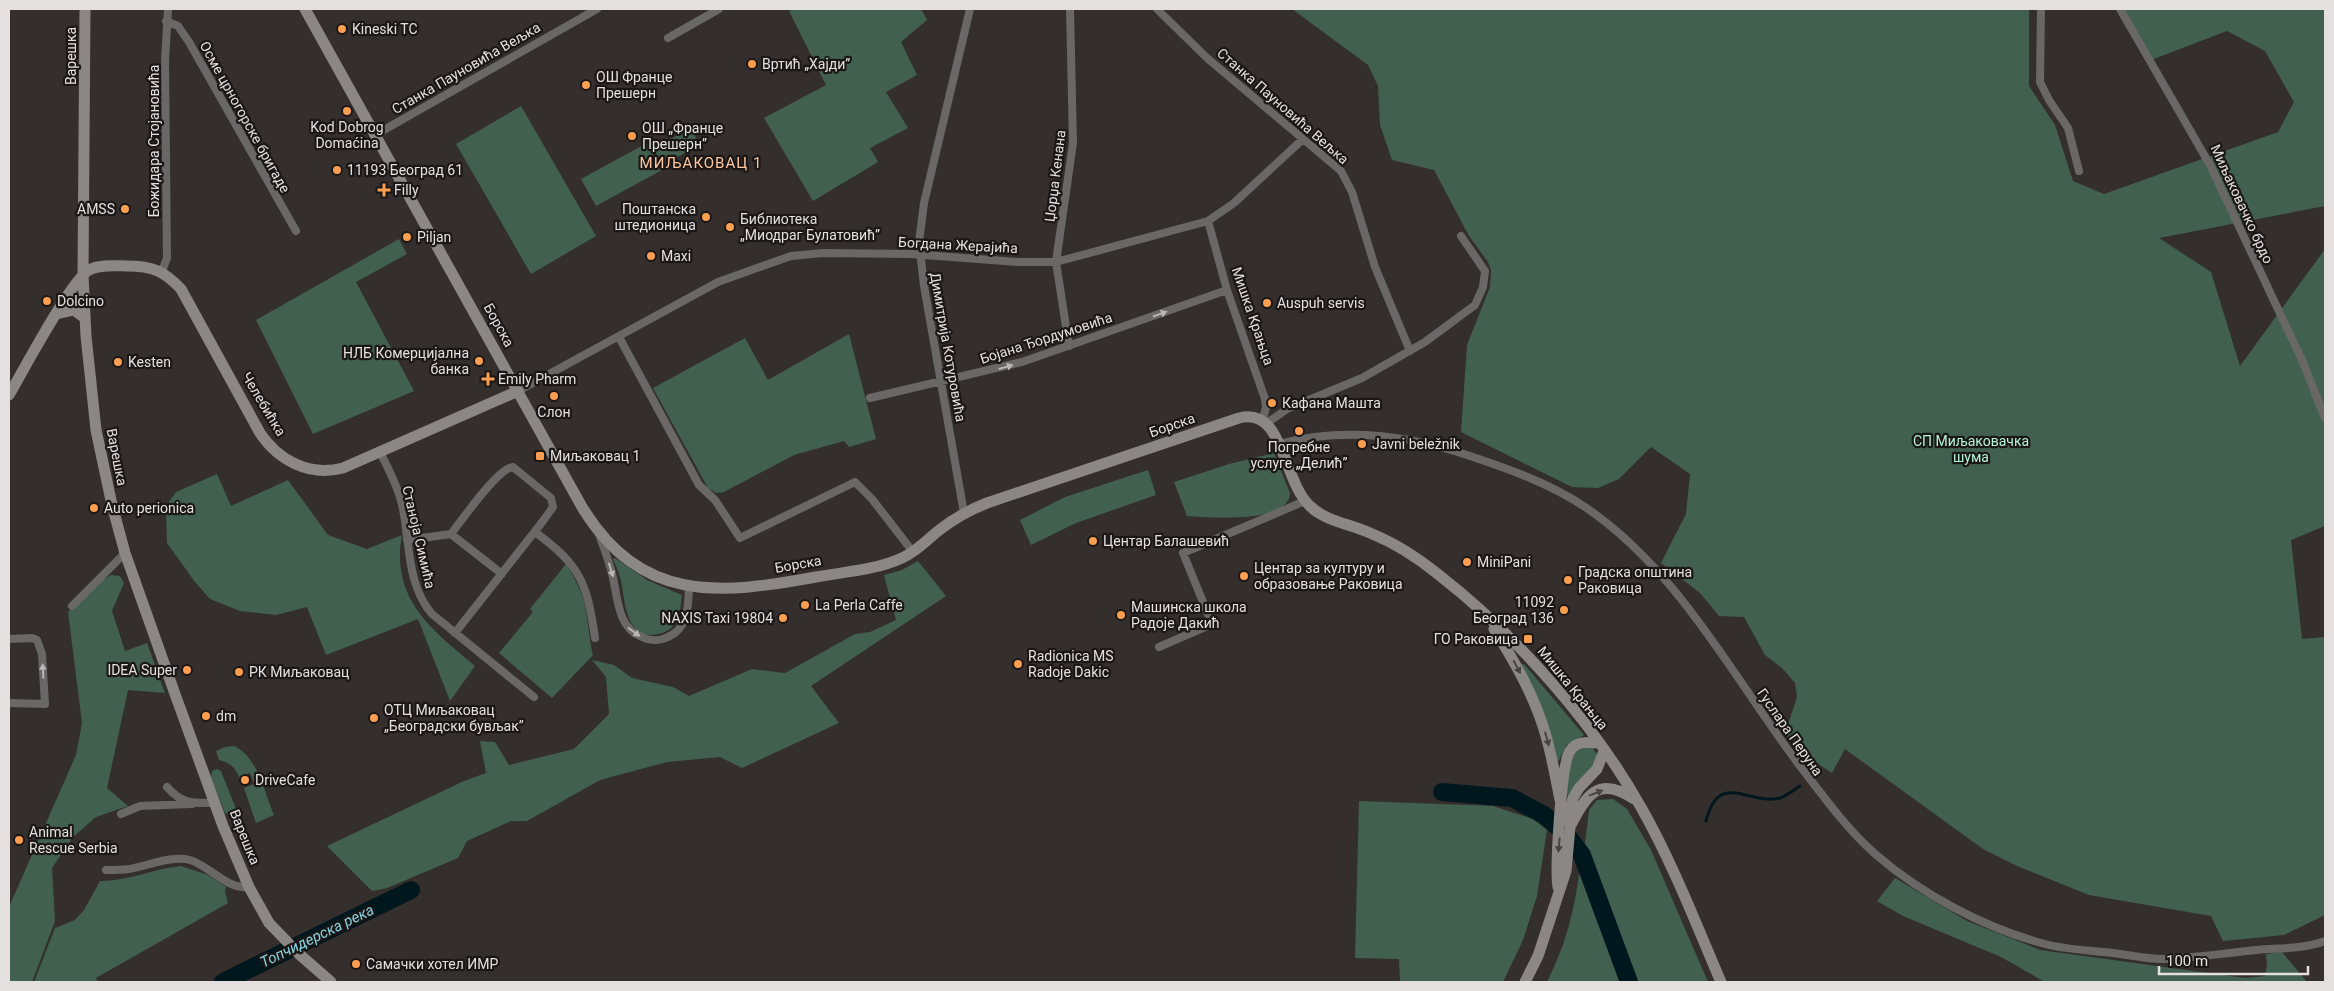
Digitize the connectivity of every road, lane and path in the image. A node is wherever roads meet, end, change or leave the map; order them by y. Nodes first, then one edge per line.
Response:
1 (86, 9) edge
2 (168, 9) edge
3 (305, 9) edge
4 (597, 9) edge
5 (719, 9) edge
6 (970, 9) edge
7 (1070, 9) edge
8 (1157, 9) edge
9 (2042, 9) edge
10 (2120, 9) edge
11 (166, 22) junction
12 (668, 38) dead end
13 (375, 135) junction
14 (1303, 139) junction
15 (2079, 171) dead end
16 (1208, 221) junction
17 (296, 231) dead end
18 (1461, 236) dead end
19 (920, 254) junction
20 (1056, 262) junction
21 (162, 271) junction
22 (83, 275) junction
23 (1227, 290) junction
24 (56, 314) junction
25 (85, 318) junction
26 (619, 337) junction
27 (1069, 346) junction
28 (1410, 351) junction
29 (941, 381) junction
30 (518, 391) junction
31 (9, 395) edge
32 (870, 398) dead end
33 (2325, 418) edge
34 (1265, 421) junction
35 (1279, 444) junction
36 (380, 452) junction
37 (1305, 501) junction
38 (964, 513) junction
39 (598, 530) junction
40 (535, 532) junction
41 (451, 534) junction
42 (407, 540) junction
43 (913, 552) junction
44 (125, 553) junction
45 (502, 574) junction
46 (689, 587) junction
47 (72, 606) dead end
48 (1482, 612) junction
49 (455, 633) junction
50 (595, 638) dead end
51 (9, 639) edge
52 (1159, 647) dead end
53 (534, 697) dead end
54 (9, 703) edge
55 (1601, 747) junction
56 (167, 787) dead end
57 (1560, 800) junction
58 (1637, 802) junction
59 (215, 803) junction
60 (192, 804) junction
61 (122, 814) dead end
62 (1570, 826) junction
63 (106, 870) dead end
64 (249, 886) junction
65 (1558, 889) junction
66 (2325, 941) edge
67 (331, 982) edge
68 (1525, 982) edge
69 (1720, 982) edge

1 - 22 main road, Варешка
2 - 11 street, Божидара Стојановића
3 - 13 main road, Борска
4 - 13 street, Станка Пауновића Вељка
5 - 12 street
6 - 19 street, Димитрија Котуровића
7 - 20 street, Џорџа Кенана
8 - 14 street, Станка Пауновића Вељка
9 - 15 street
10 - 33 street, Миљаковачко брдо
11 - 17 street, Осме црногорске бригаде
11 - 21 street, Божидара Стојановића
13 - 30 main road, Борска
14 - 16 street, Богдана Жерајића
14 - 28 street, Станка Пауновића Вељка
16 - 20 street, Богдана Жерајића
16 - 23 street, Мишка Крањца
18 - 28 street
19 - 20 street, Богдана Жерајића
19 - 26 street, Богдана Жерајића
19 - 29 street, Димитрија Котуровића
20 - 27 street, Џорџа Кенана
21 - 22 main road
21 - 36 main road, Челебићка
22 - 24 main road
22 - 25 main road, Варешка
27 -> 23 street, Бојана Ђордумовића
23 - 34 street, Мишка Крањца
24 - 25 main road
24 - 31 main road
25 - 44 main road, Варешка
26 - 30 street, Богдана Жерајића
26 - 43 street
29 -> 27 street, Бојана Ђордумовића
28 - 34 street
29 - 32 street, Бојана Ђордумовића
29 - 38 street, Димитрија Котуровића
30 - 36 main road, Челебићка
30 - 39 main road, Борска
34 - 35 main road, Мишка Крањца
34 - 38 main road, Борска
35 - 37 main road, Мишка Крањца
35 - 66 street, Гуслара Перуна
36 - 42 street, Станоја Симића
37 - 48 main road, Мишка Крањца
37 - 52 street
38 - 43 main road, Борска
39 - 46 main road, Борска
39 -> 46 street
40 - 41 street
40 - 45 street
40 - 50 street
41 - 42 street
41 - 45 street
42 - 49 street, Станоја Симића
43 - 46 main road, Борска
44 - 47 street
44 - 59 main road, Варешка
45 - 49 street
48 - 55 main road, Мишка Крањца
48 -> 57 main road
49 - 53 street, Станоја Симића
54 -> 51 street
55 - 57 main road
55 - 58 main road, Мишка Крањца
55 - 62 main road
56 - 60 street
57 -> 65 main road
62 -> 58 main road
58 - 69 main road, Мишка Крањца
59 - 60 street
59 - 64 main road, Варешка
60 - 61 street
62 - 65 main road
63 - 64 street, Варешка
64 - 67 main road, Варешка
65 - 68 main road

